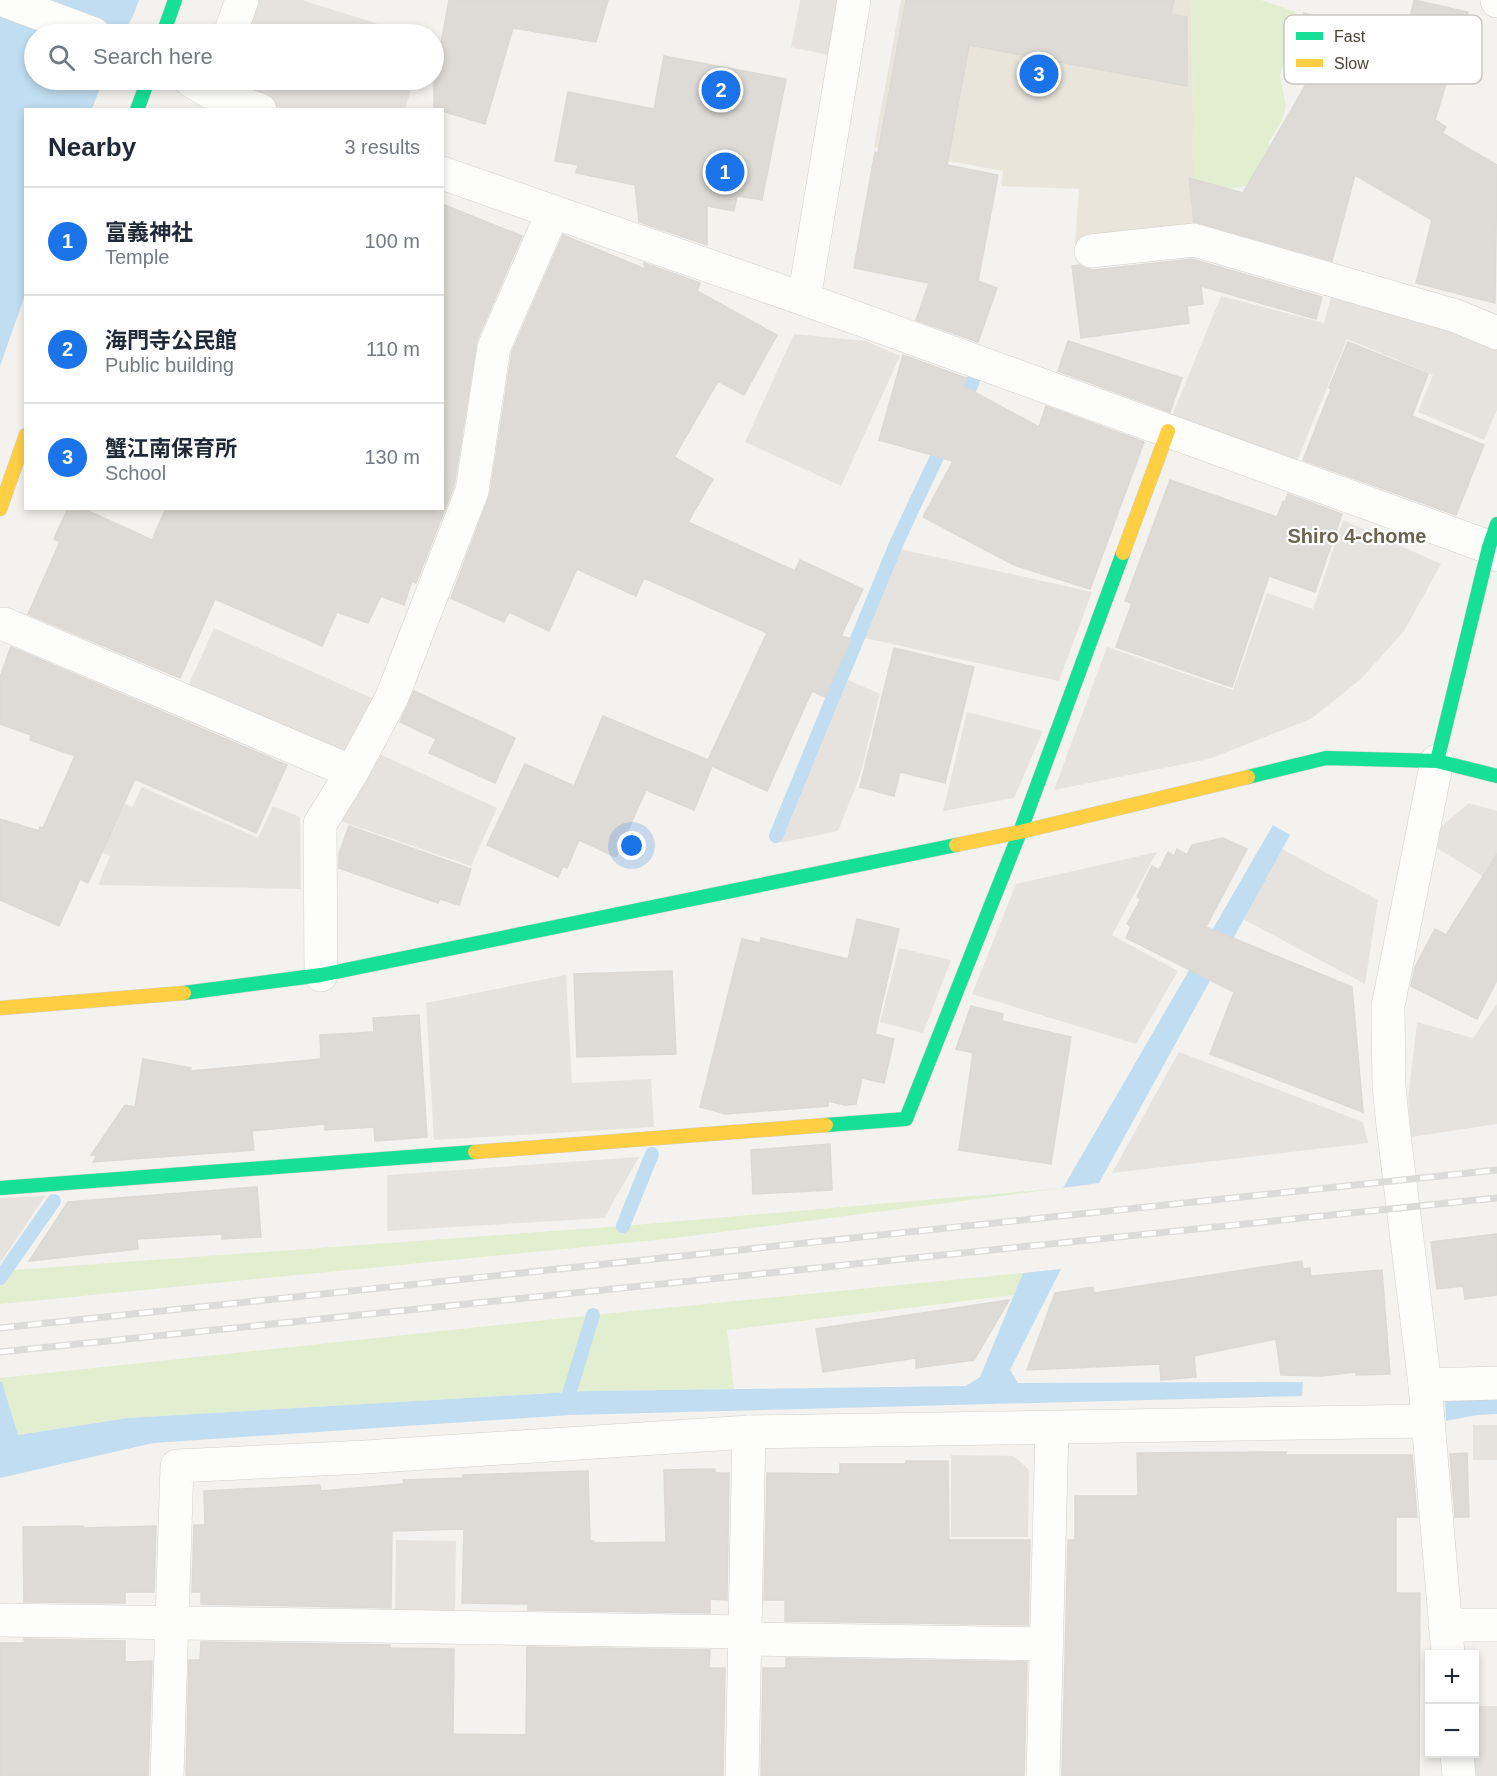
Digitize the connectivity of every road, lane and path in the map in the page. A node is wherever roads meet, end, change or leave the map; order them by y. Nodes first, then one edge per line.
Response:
1 (3, 0) edge
2 (175, 0) edge
3 (242, 0) edge
4 (854, 0) edge
5 (67, 24) edge
6 (167, 24) edge
7 (234, 24) edge
8 (144, 90) edge
9 (218, 90) edge
10 (138, 108) edge
11 (256, 108) edge
12 (444, 174) edge
13 (553, 212) junction
14 (1091, 251) dead end
15 (804, 299) junction
16 (1497, 333) edge
17 (1168, 431) junction
18 (24, 441) edge
19 (0, 509) edge
20 (1494, 542) edge
21 (4, 624) dead end
22 (1437, 761) junction
23 (352, 772) junction
24 (1497, 776) edge
25 (1020, 832) junction
26 (321, 975) junction
27 (0, 1008) edge
28 (0, 1188) edge
29 (1497, 1383) edge
30 (1425, 1385) junction
31 (1428, 1420) junction
32 (1052, 1428) junction
33 (749, 1432) junction
34 (0, 1620) edge
35 (172, 1623) junction
36 (1497, 1625) edge
37 (745, 1635) junction
38 (1446, 1640) edge
39 (1046, 1644) junction
40 (1457, 1758) edge
41 (167, 1776) edge
42 (742, 1776) edge
43 (1043, 1776) edge
44 (1459, 1776) edge

1 - 5 street
2 - 6 street
3 - 7 street
4 - 15 street
8 - 10 street
9 - 11 street
12 - 13 street
13 - 15 street
13 - 23 street
14 - 16 street
15 - 17 street
17 - 20 street
17 - 25 street
18 - 19 street
20 - 22 street
21 - 23 street
22 - 24 street
22 - 25 street
22 - 30 street
23 - 26 street
25 - 26 street
25 - 28 street
26 - 27 street
29 - 30 street
30 - 31 street
31 - 32 street
31 - 38 street
32 - 33 street
32 - 39 street
33 - 35 street
33 - 37 street
34 - 35 street
35 - 37 street
35 - 41 street
36 - 38 street
37 - 39 street
37 - 42 street
39 - 43 street
40 - 44 street

